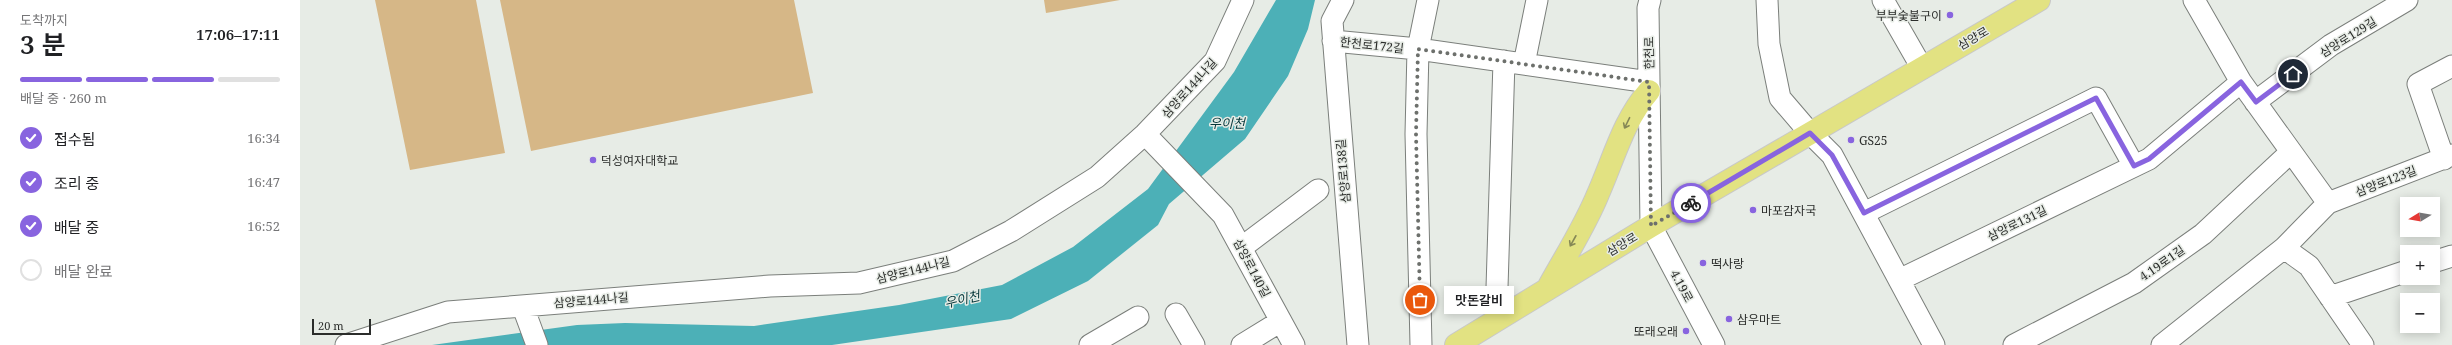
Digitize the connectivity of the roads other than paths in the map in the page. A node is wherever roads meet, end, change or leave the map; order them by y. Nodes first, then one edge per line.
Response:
1 (1243, 0) edge
2 (1342, 0) edge
3 (1428, 0) edge
4 (1537, 0) edge
5 (1650, 0) edge
6 (1767, 0) edge
7 (1883, 0) edge
8 (2194, 0) edge
9 (2404, 1) edge
10 (2027, 3) edge
11 (1334, 41) junction
12 (1418, 49) junction
13 (1504, 61) junction
14 (1524, 64) junction
15 (2452, 66) edge
16 (1922, 68) junction
17 (2241, 82) junction
18 (1649, 87) junction
19 (2256, 102) junction
20 (1810, 133) junction
21 (1145, 134) junction
22 (2291, 152) junction
23 (2448, 157) edge
24 (2134, 166) junction
25 (1318, 190) dead end
26 (2328, 204) junction
27 (1864, 213) junction
28 (1651, 226) junction
29 (1241, 248) junction
30 (2284, 248) junction
31 (2452, 256) edge
32 (2440, 260) edge
33 (2400, 273) edge
34 (1899, 280) junction
35 (1548, 288) junction
36 (2330, 297) junction
37 (523, 307) junction
38 (1176, 314) dead end
39 (1138, 317) dead end
40 (1496, 320) junction
41 (1281, 321) junction
42 (1707, 342) edge
43 (2358, 343) edge
44 (346, 345) edge
45 (537, 345) edge
46 (1090, 345) edge
47 (1194, 345) edge
48 (1242, 345) edge
49 (1294, 345) edge
50 (1358, 345) edge
51 (1421, 345) edge
52 (1456, 345) edge
53 (1934, 345) edge
54 (2014, 345) edge
55 (2162, 345) edge

1 - 21 street, 삼양로144나길
2 - 11 street, 삼양로138길
3 - 12 street
4 - 14 street
5 - 18 street, 한천로
6 - 20 street
7 - 16 street
8 - 17 street
9 - 19 street, 삼양로129길
10 - 16 main road, 삼양로
11 - 12 street, 한천로172길
11 - 50 street, 삼양로138길
12 - 13 street, 한천로172길
12 - 51 street
13 - 14 street, 한천로172길
13 - 40 street
14 - 18 street, 한천로172길
15 - 23 street, 삼양로123길
16 - 20 main road, 삼양로
17 - 19 street
17 - 24 street, 삼양로131길
18 - 28 street, 한천로
18 -> 35 main road
19 - 22 street
20 - 27 street
20 - 28 main road, 삼양로
21 - 29 street, 삼양로140길
21 - 37 street, 삼양로144나길
22 - 26 street
22 - 54 street, 4.19로1길
23 - 26 street, 삼양로123길
24 - 27 street
24 - 34 street, 삼양로131길
25 - 29 street
26 - 30 street
27 - 34 street
28 - 35 main road, 삼양로
28 - 42 street, 4.19로
29 - 41 street, 삼양로140길
30 - 36 street
30 - 55 street
31 - 32 street
33 - 36 street
34 - 53 street
35 - 40 main road, 삼양로
36 - 43 street
37 - 44 street, 삼양로144나길
37 - 45 street
38 - 47 street
39 - 46 street
40 - 52 main road, 삼양로
41 - 48 street
41 - 49 street, 삼양로140길

